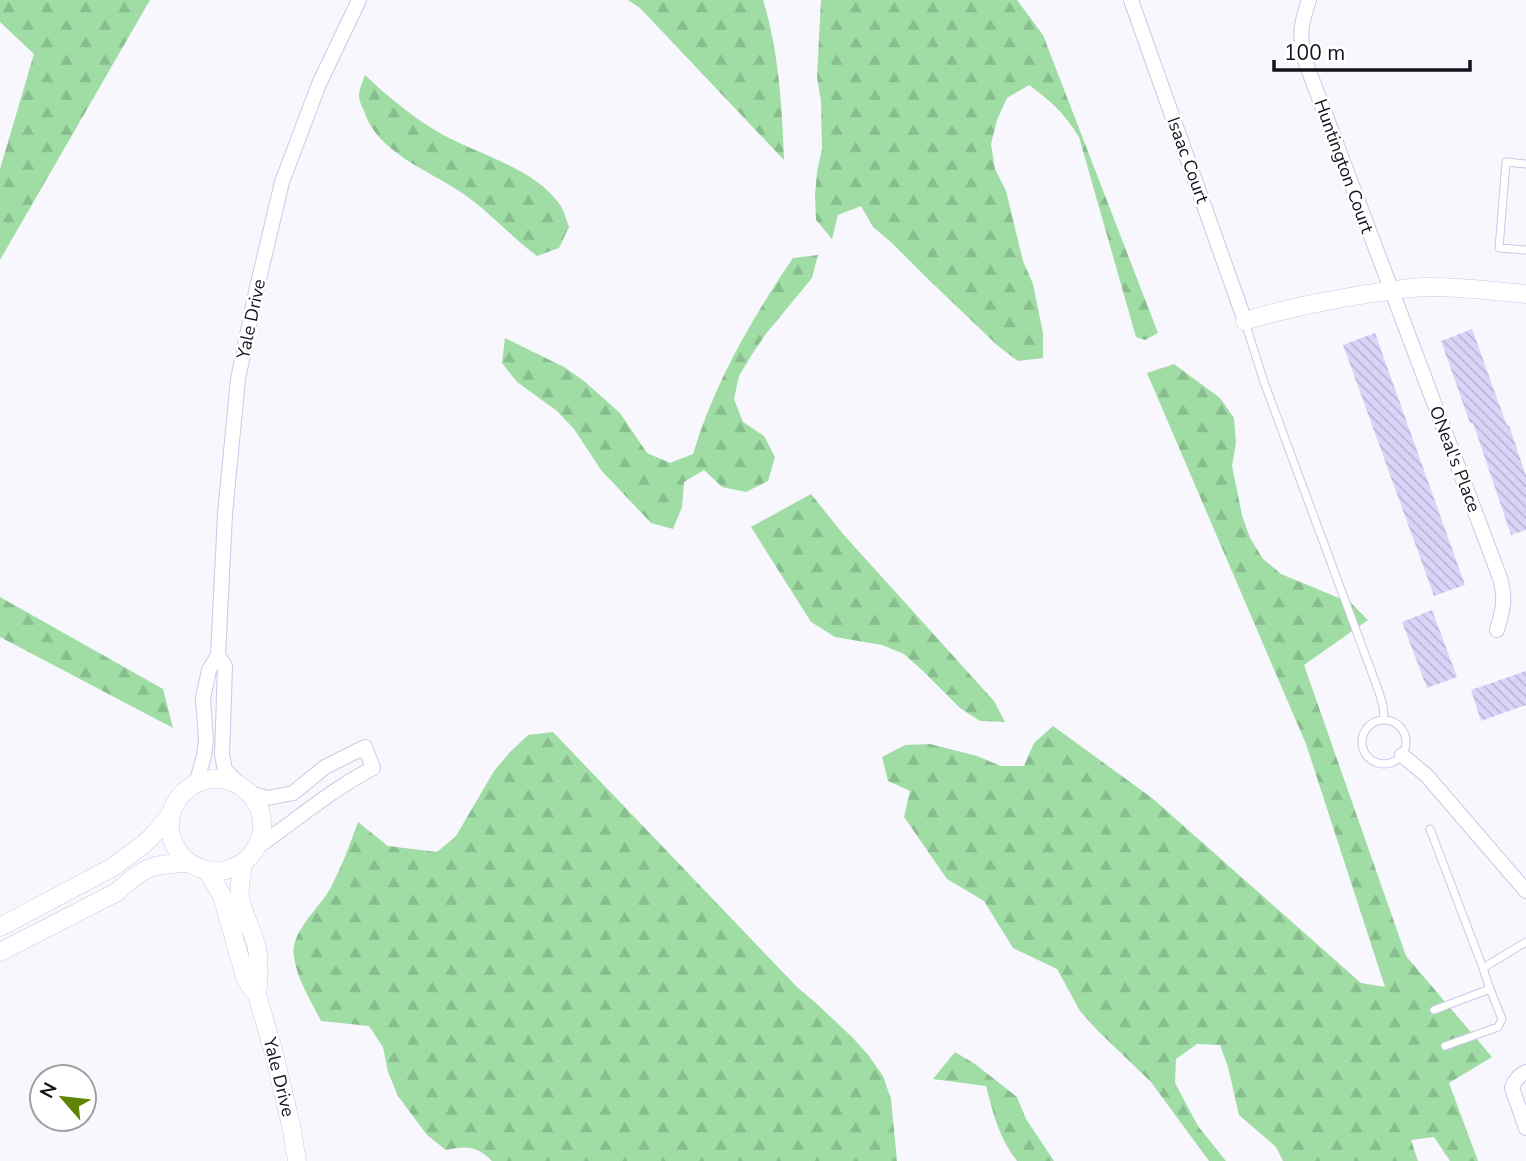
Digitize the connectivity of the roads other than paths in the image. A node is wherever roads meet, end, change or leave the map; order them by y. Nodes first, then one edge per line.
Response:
1 (359, 0) edge
2 (1130, 0) edge
3 (1309, 0) edge
4 (1526, 164) edge
5 (1526, 250) edge
6 (1390, 290) junction
7 (1526, 294) edge
8 (1245, 321) junction
9 (1497, 629) dead end
10 (218, 655) junction
11 (1384, 719) junction
12 (1402, 755) junction
13 (196, 784) junction
14 (245, 790) junction
15 (172, 812) junction
16 (1430, 829) dead end
17 (256, 848) junction
18 (243, 862) junction
19 (189, 863) junction
20 (207, 870) junction
21 (1526, 891) edge
22 (0, 927) edge
23 (1526, 942) edge
24 (0, 952) edge
25 (1483, 968) junction
26 (1490, 989) junction
27 (257, 995) junction
28 (1434, 1010) dead end
29 (1445, 1046) dead end
30 (1526, 1072) edge
31 (1526, 1128) edge
32 (297, 1161) edge

1 - 10 street, Yale Drive
2 - 8 street, Isaac Court
3 - 6 street, Huntington Court
4 - 5 lane
6 - 7 street
6 - 8 street
6 - 9 street, ONeal's Place
8 - 11 lane
10 - 13 street, Yale Drive
10 - 14 street, Yale Drive
11 - 12 lane
11 - 12 lane
12 - 21 street
13 - 14 street
13 - 15 street
14 - 17 street
14 - 17 street
15 - 19 street
15 - 22 street
16 - 25 lane
17 - 18 street
18 - 20 street
18 - 27 street, Yale Drive
19 - 20 street
19 - 24 street
20 - 27 street, Yale Drive
23 - 25 lane
25 - 26 lane
26 - 28 lane
26 - 29 lane
27 - 32 street, Yale Drive
30 - 31 street

